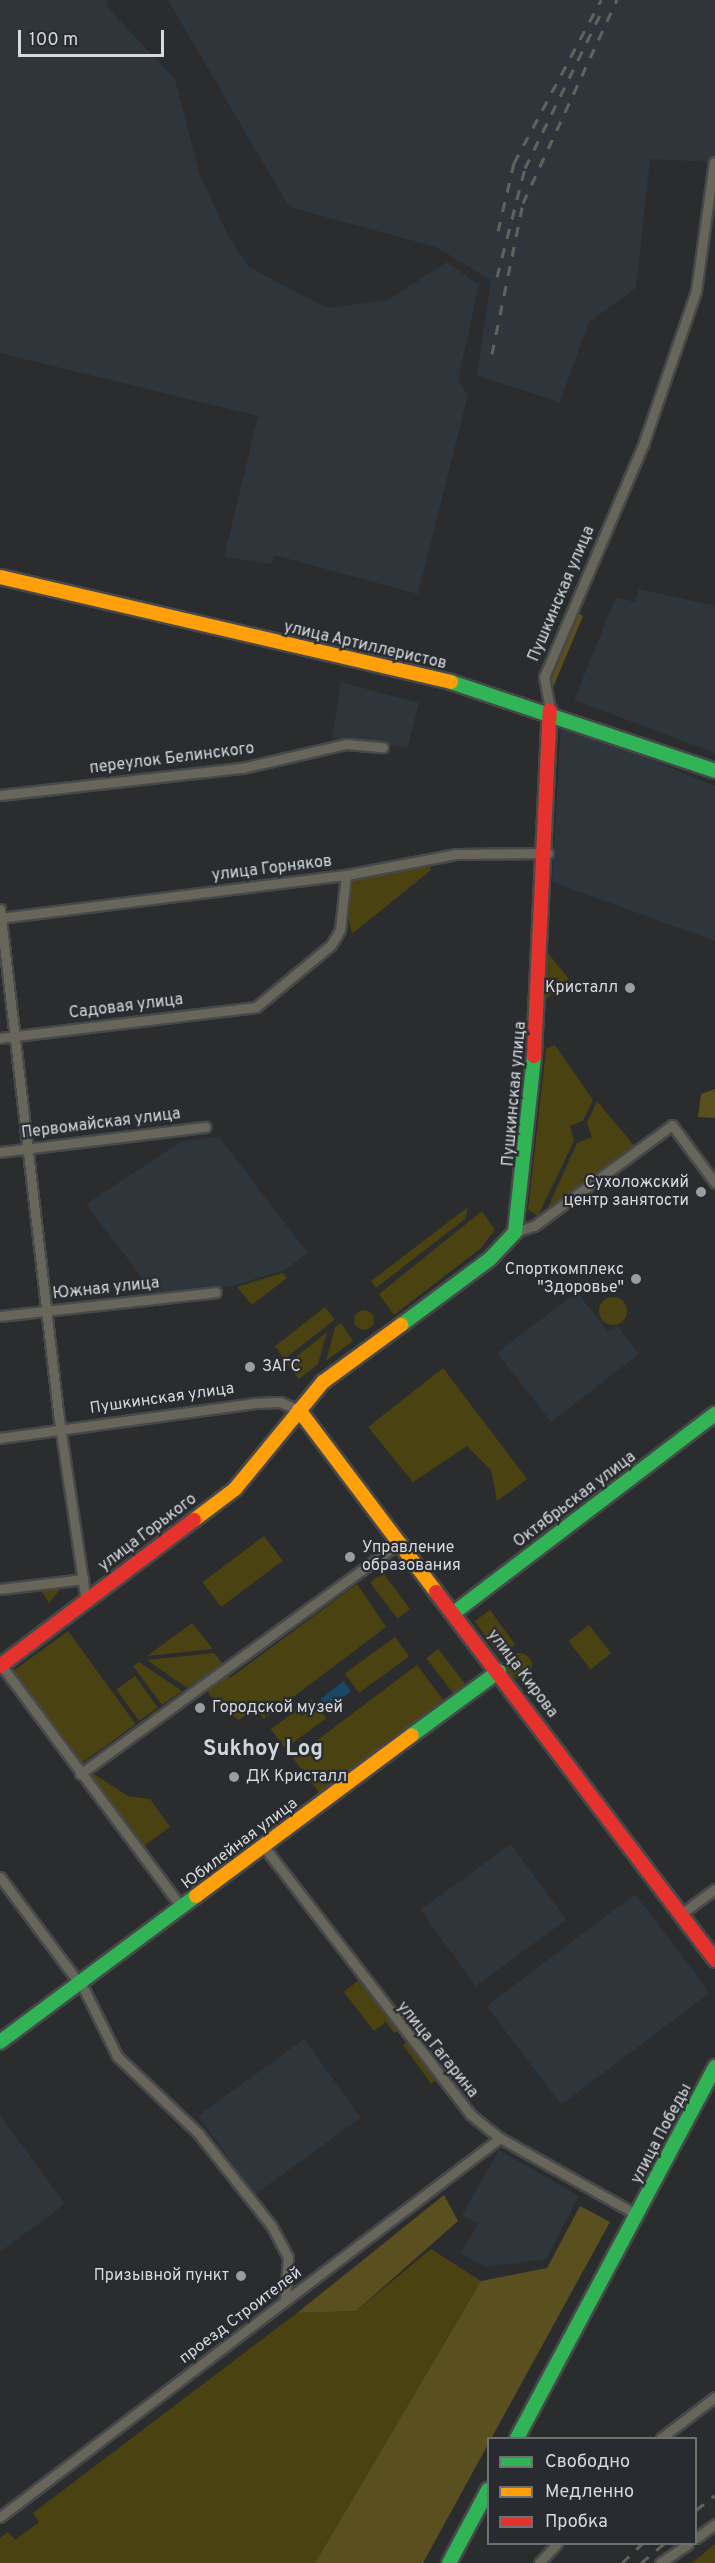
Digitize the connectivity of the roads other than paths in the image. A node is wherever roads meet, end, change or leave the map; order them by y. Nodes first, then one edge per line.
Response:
1 (714, 162) edge
2 (0, 577) edge
3 (550, 710) junction
4 (383, 747) dead end
5 (715, 771) edge
6 (0, 795) edge
7 (548, 853) junction
8 (346, 875) junction
9 (0, 915) edge
10 (12, 1037) junction
11 (0, 1038) edge
12 (205, 1126) dead end
13 (26, 1149) junction
14 (0, 1152) edge
15 (715, 1184) edge
16 (515, 1232) junction
17 (216, 1292) dead end
18 (47, 1311) junction
19 (0, 1316) edge
20 (299, 1410) junction
21 (715, 1414) edge
22 (60, 1430) junction
23 (0, 1437) edge
24 (402, 1541) junction
25 (82, 1579) junction
26 (0, 1589) edge
27 (86, 1602) junction
28 (455, 1612) junction
29 (1, 1665) edge
30 (499, 1671) junction
31 (80, 1774) junction
32 (264, 1846) junction
33 (0, 1877) edge
34 (715, 1889) edge
35 (182, 1908) junction
36 (681, 1914) junction
37 (715, 1960) edge
38 (80, 1984) junction
39 (0, 2042) edge
40 (715, 2067) edge
41 (500, 2138) junction
42 (638, 2215) junction
43 (285, 2301) junction
44 (715, 2397) edge
45 (518, 2437) edge
46 (664, 2437) edge
47 (487, 2494) edge
48 (0, 2517) edge
49 (715, 2524) edge
50 (697, 2537) edge
51 (556, 2545) edge
52 (687, 2545) edge
53 (449, 2563) edge
54 (539, 2563) edge
55 (660, 2563) edge

1 - 3 street, Пушкинская улица
2 - 3 street, улица Артиллеристов
3 - 5 street, улица Артиллеристов
3 - 7 street, Пушкинская улица
4 - 6 street, переулок Белинского
7 - 8 street, улица Горняков
7 - 16 street, Пушкинская улица
8 - 9 street, улица Горняков
8 - 10 street, Садовая улица
9 - 10 street
10 - 11 street, Садовая улица
10 - 13 street
12 - 13 street, Первомайская улица
13 - 14 street, Первомайская улица
13 - 18 street
15 - 16 street
16 - 20 street
17 - 18 street, Южная улица
18 - 19 street, Южная улица
18 - 22 street
20 - 22 street, Пушкинская улица
20 - 24 street, улица Кирова
20 - 27 street, улица Горького
21 - 28 street, Октябрьская улица
22 - 23 street, Пушкинская улица
22 - 25 street
24 - 28 street, улица Кирова
24 - 31 street
25 - 26 street
25 - 27 street
27 - 29 street, улица Горького
28 - 30 street, улица Кирова
29 - 31 street
30 - 32 street, Юбилейная улица
30 - 36 street, улица Кирова
31 - 35 street
32 - 35 street, Юбилейная улица
32 - 41 street, улица Гагарина
33 - 38 street
34 - 36 street
35 - 38 street, Юбилейная улица
36 - 37 street, улица Кирова
38 - 39 street, Юбилейная улица
38 - 43 street
40 - 42 street, улица Победы
41 - 42 street, улица Гагарина
41 - 43 street, проезд Строителей
42 - 45 street, улица Победы
43 - 48 street, проезд Строителей
44 - 46 street
47 - 53 street
49 - 50 street
51 - 54 street
52 - 55 street

